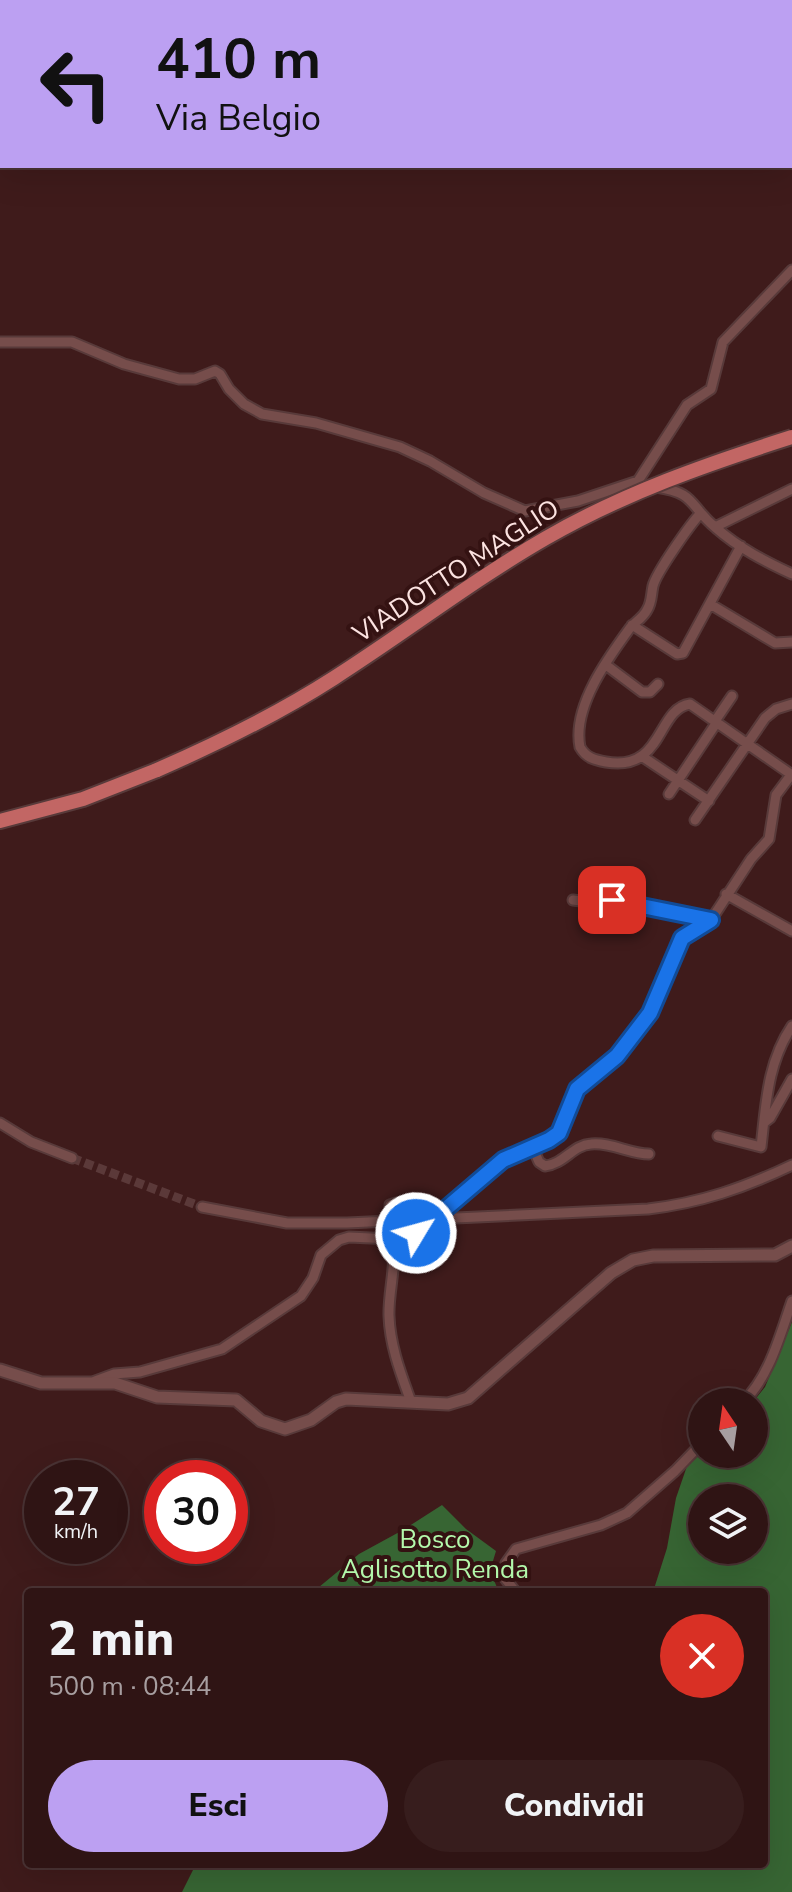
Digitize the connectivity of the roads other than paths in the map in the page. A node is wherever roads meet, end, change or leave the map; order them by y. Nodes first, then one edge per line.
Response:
1 (792, 270) edge
2 (0, 342) edge
3 (792, 437) edge
4 (638, 481) junction
5 (792, 489) edge
6 (701, 513) junction
7 (715, 527) junction
8 (741, 546) junction
9 (792, 574) edge
10 (710, 604) junction
11 (632, 625) junction
12 (792, 642) edge
13 (606, 665) junction
14 (658, 684) dead end
15 (732, 696) dead end
16 (792, 704) edge
17 (716, 721) junction
18 (748, 743) junction
19 (643, 757) junction
20 (791, 775) edge
21 (677, 780) junction
22 (669, 794) dead end
23 (709, 801) junction
24 (5, 820) edge
25 (695, 820) dead end
26 (726, 894) junction
27 (573, 900) dead end
28 (711, 920) junction
29 (792, 931) edge
30 (792, 1026) edge
31 (792, 1079) edge
32 (765, 1122) junction
33 (0, 1123) edge
34 (718, 1136) dead end
35 (532, 1146) junction
36 (649, 1154) dead end
37 (72, 1158) tunnel mouth
38 (792, 1165) edge
39 (202, 1207) tunnel mouth
40 (443, 1216) junction
41 (391, 1235) junction
42 (792, 1246) edge
43 (792, 1301) edge
44 (0, 1370) edge
45 (95, 1381) junction
46 (755, 1388) edge
47 (411, 1402) junction
48 (688, 1458) edge
49 (513, 1588) edge

1 - 4 street
2 - 4 street
3 - 24 main road, VIADOTTO MAGLIO, bridge
4 - 6 street
5 - 7 street
6 - 7 street
6 - 11 street
7 - 8 street
8 - 9 street
8 - 10 street
10 - 11 street
10 - 12 street
11 - 13 street
13 - 14 street
13 - 19 street
15 - 17 street
16 - 18 street
17 - 18 street
17 - 19 street
17 - 21 street
18 - 20 street
18 - 23 street
19 - 21 street
20 - 26 street
21 - 22 street
21 - 23 street
23 - 25 street
26 - 28 street
26 - 29 street
27 - 28 street
28 - 35 street
30 - 32 street
31 - 32 street
32 - 34 street
33 - 37 street
35 - 36 street
35 - 40 street
38 - 40 street
39 - 40 street
40 - 41 street
40 - 41 street, bridge
41 - 45 street
41 - 47 street
42 - 47 street
43 - 46 street
44 - 45 street
45 - 47 street
48 - 49 street

